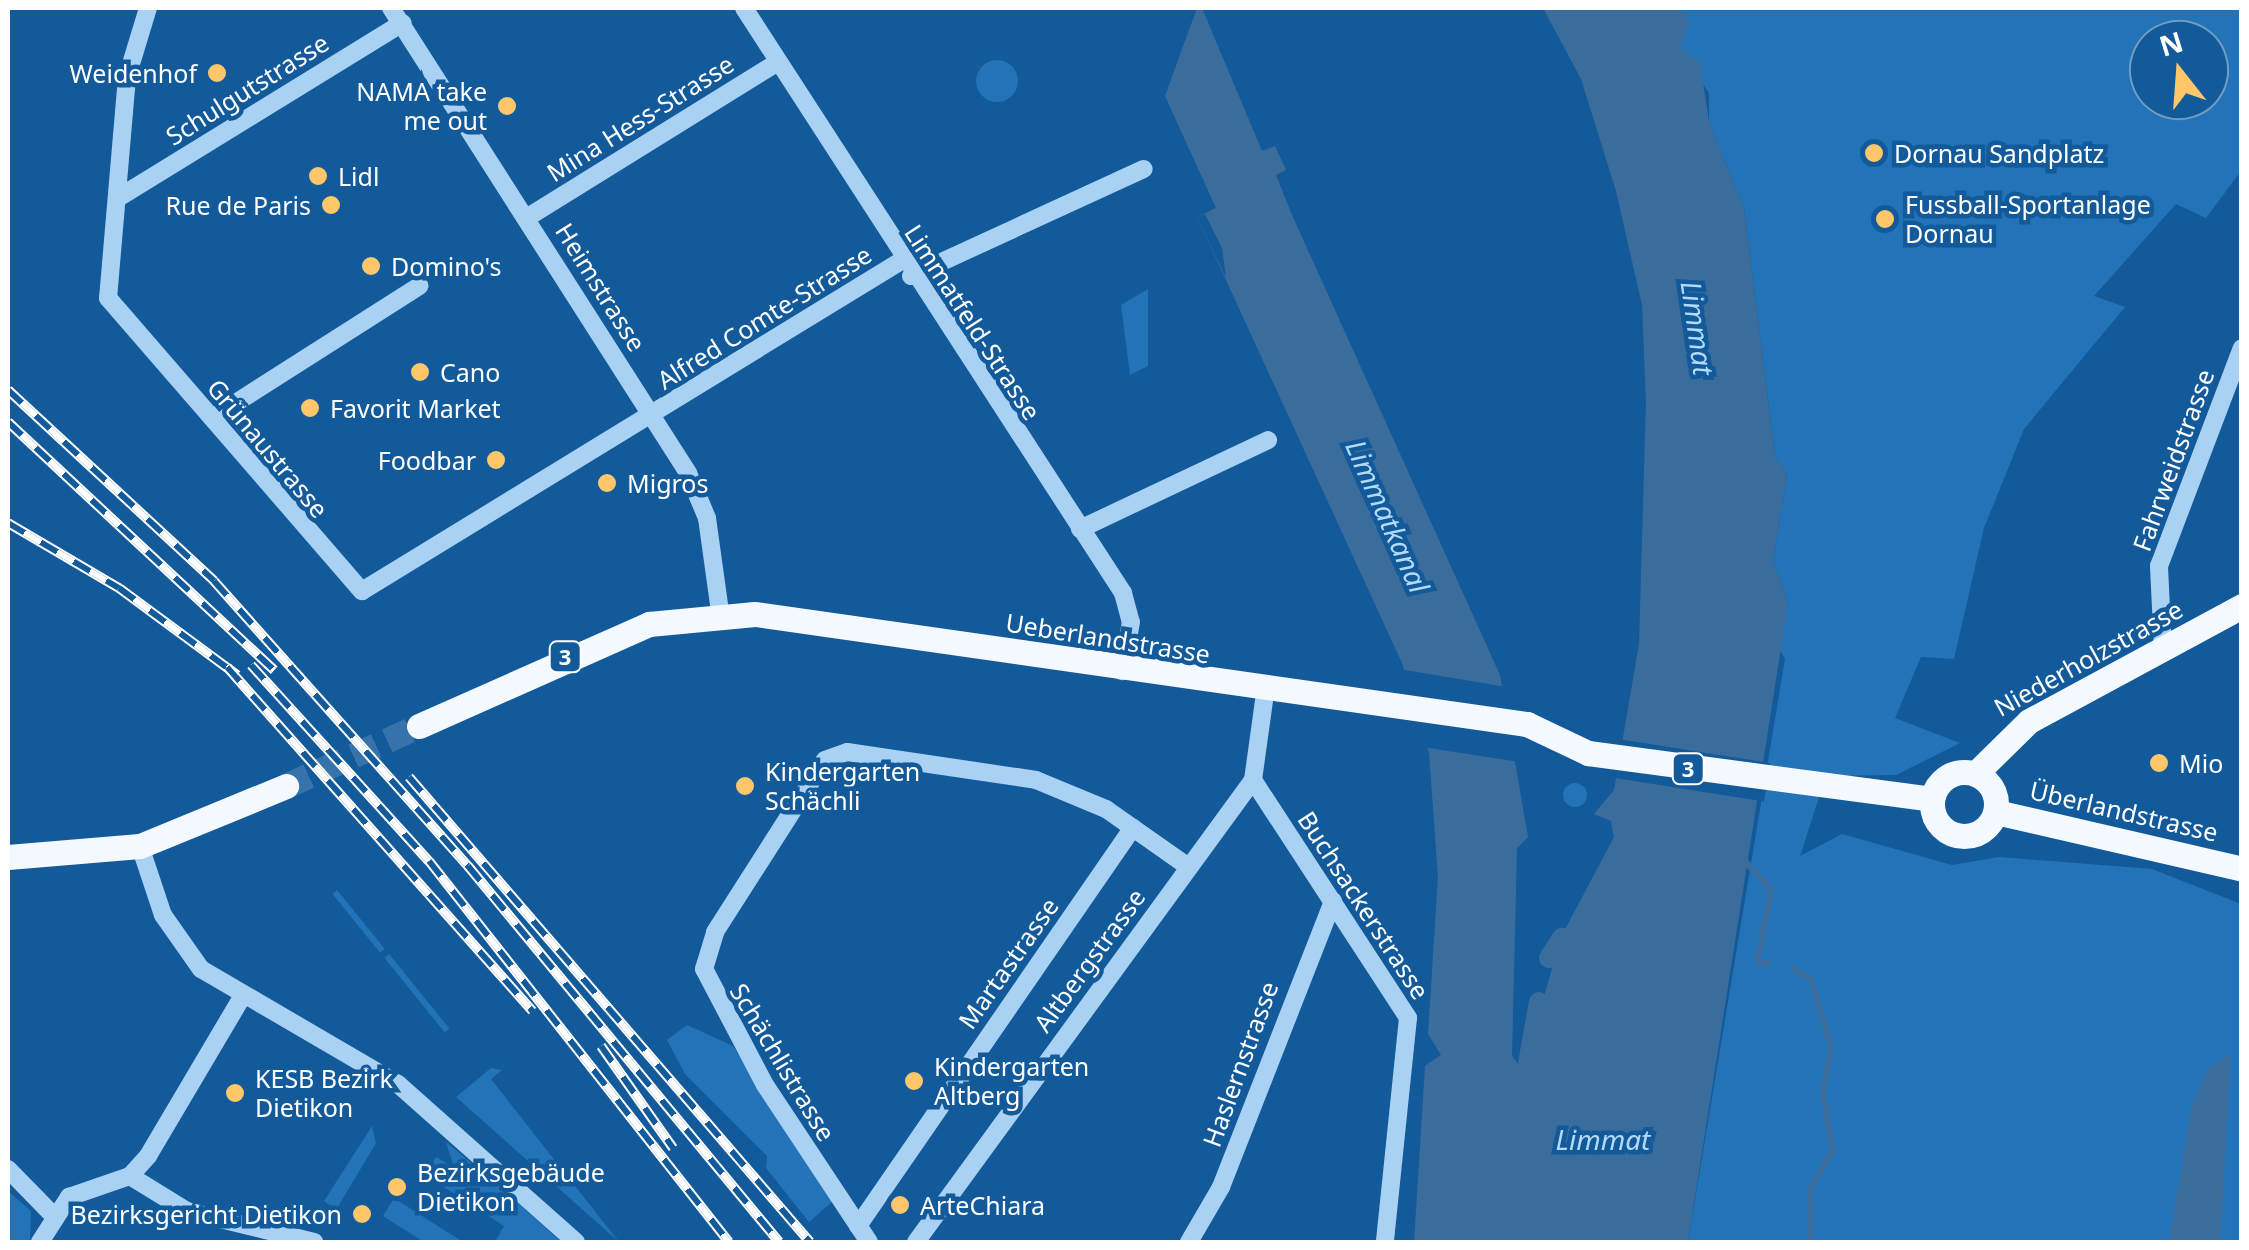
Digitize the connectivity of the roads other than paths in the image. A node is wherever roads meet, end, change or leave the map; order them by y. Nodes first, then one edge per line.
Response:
1 (148, 8) edge
2 (390, 8) edge
3 (744, 8) edge
4 (403, 23) junction
5 (778, 62) junction
6 (1144, 169) dead end
7 (118, 198) junction
8 (528, 217) junction
9 (906, 268) junction
10 (420, 286) dead end
11 (2242, 348) edge
12 (653, 415) junction
13 (212, 418) junction
14 (1268, 440) dead end
15 (1080, 530) junction
16 (2242, 606) edge
17 (720, 612) junction
18 (2163, 649) junction
19 (1122, 671) junction
20 (1265, 693) junction
21 (418, 726) tunnel mouth
22 (1976, 774) junction
23 (1253, 780) junction
24 (286, 786) tunnel mouth
25 (1932, 799) junction
26 (1996, 812) junction
27 (1133, 828) junction
28 (140, 846) junction
29 (8, 857) edge
30 (1187, 866) junction
31 (2240, 870) edge
32 (1333, 901) junction
33 (242, 997) junction
34 (8, 1168) edge
35 (130, 1176) junction
36 (52, 1213) junction
37 (864, 1234) edge
38 (40, 1242) edge
39 (314, 1242) edge
40 (576, 1242) edge
41 (916, 1242) edge
42 (1189, 1242) edge
43 (1384, 1242) edge

1 - 7 street, Grünaustrasse
2 - 4 street, Heimstrasse
3 - 5 street, Limmatfeld-Strasse
4 - 7 street, Schulgutstrasse
4 - 8 street, Heimstrasse
5 - 8 street, Mina Hess-Strasse
5 - 9 street, Limmatfeld-Strasse
6 - 9 street, Alfred Comte-Strasse
7 - 13 street, Grünaustrasse
8 - 12 street, Heimstrasse
9 - 12 street, Alfred Comte-Strasse
9 - 15 street, Limmatfeld-Strasse
10 - 13 street
11 - 18 street, Fahrweidstrasse
12 - 13 street, Grünaustrasse
12 - 17 street, Heimstrasse
14 - 15 street
15 - 19 street, Limmatfeld-Strasse
16 - 18 main road, Niederholzstrasse
17 - 19 main road, Ueberlandstrasse / 3
17 - 21 main road, Ueberlandstrasse / 3
18 - 22 main road, Niederholzstrasse
19 - 20 main road, Ueberlandstrasse / 3
20 - 23 street, Altbergstrasse
20 - 25 main road, Ueberlandstrasse / 3
22 - 25 main road
22 - 26 main road, Überlandstrasse
23 - 30 street, Altbergstrasse
23 - 32 street, Buchsackerstrasse
24 - 28 main road
25 - 26 main road, Überlandstrasse
26 - 31 main road, Überlandstrasse
27 - 30 street
27 - 37 street, Martastrasse
27 - 37 street, Schächlistrasse
28 - 29 main road
28 - 33 street
30 - 41 street, Altbergstrasse
32 - 42 street, Haslernstrasse
32 - 43 street, Buchsackerstrasse
33 - 35 street
33 - 40 street
34 - 36 street
35 - 36 street
35 - 39 street
36 - 38 street

